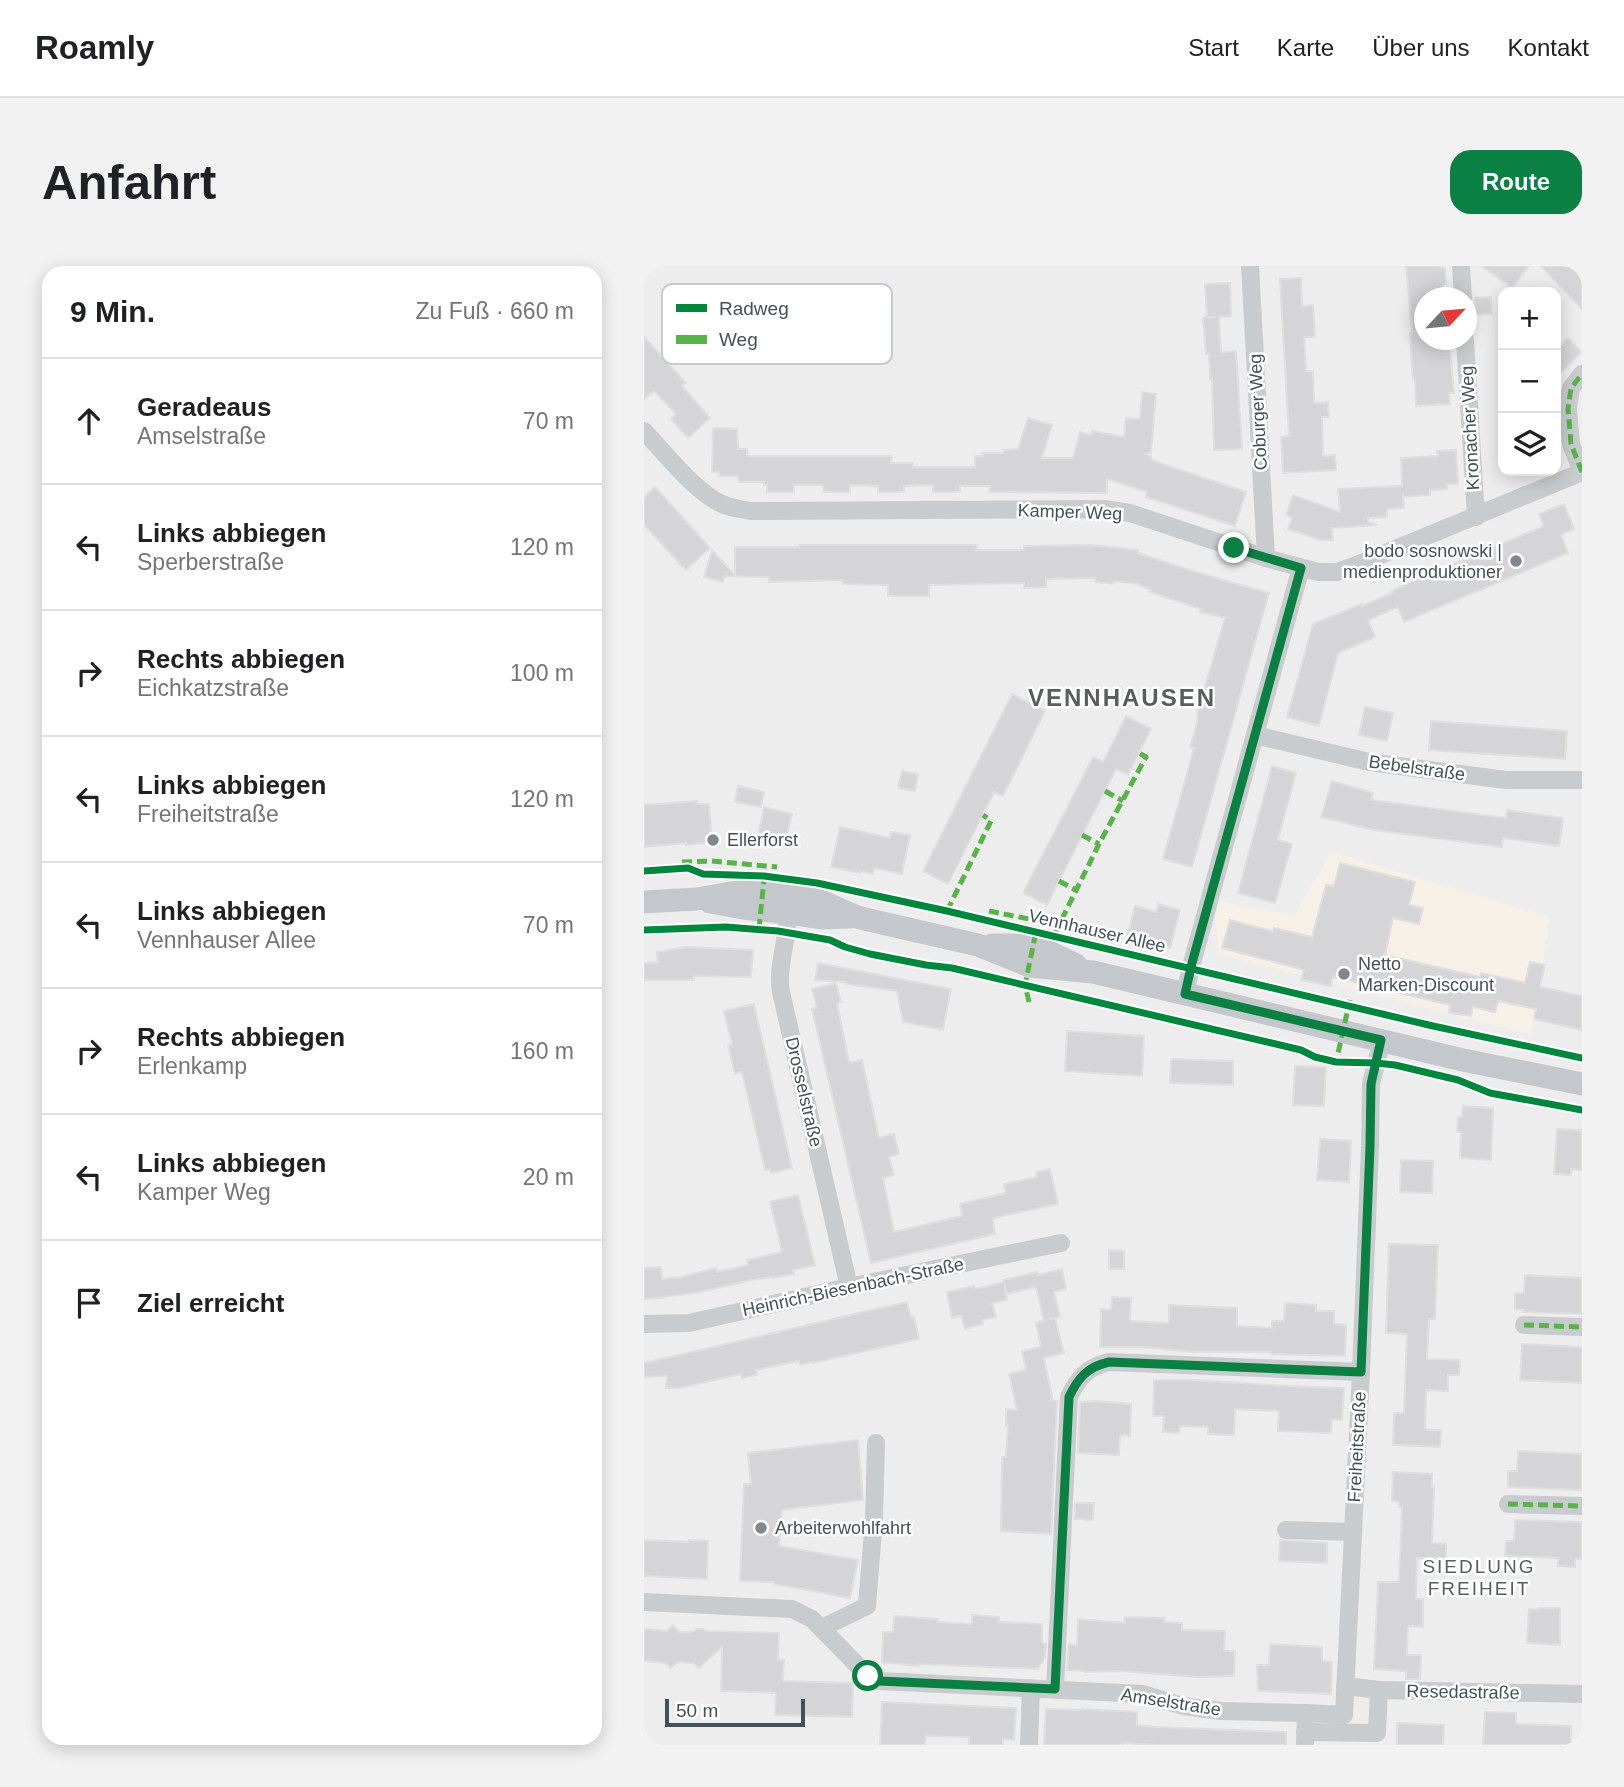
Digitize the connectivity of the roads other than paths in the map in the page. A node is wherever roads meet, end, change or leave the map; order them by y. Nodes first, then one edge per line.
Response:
1 (1250, 266) edge
2 (1461, 266) edge
3 (1462, 287) edge
4 (1466, 350) edge
5 (1582, 374) edge
6 (644, 431) edge
7 (1582, 472) edge
8 (1476, 517) junction
9 (1266, 558) junction
10 (1301, 568) junction
11 (1255, 735) junction
12 (1582, 780) edge
13 (644, 902) edge
14 (789, 904) junction
15 (1185, 994) junction
16 (1381, 1040) junction
17 (1582, 1084) edge
18 (1061, 1243) dead end
19 (849, 1287) junction
20 (644, 1324) edge
21 (1524, 1325) dead end
22 (1582, 1327) edge
23 (1361, 1372) junction
24 (876, 1443) dead end
25 (1508, 1504) dead end
26 (1582, 1506) edge
27 (1286, 1530) dead end
28 (1353, 1532) junction
29 (644, 1602) edge
30 (822, 1628) junction
31 (1345, 1686) junction
32 (1031, 1688) junction
33 (1055, 1689) junction
34 (1380, 1690) junction
35 (1582, 1694) edge
36 (1306, 1713) junction
37 (1305, 1739) edge
38 (1029, 1745) edge

1 - 9 street, Coburger Weg
2 - 3 street
4 - 8 street, Kronacher Weg
5 - 7 street
6 - 9 street, Kamper Weg
7 - 8 street, Kamper Weg
8 - 10 street, Kamper Weg
9 - 10 street, Kamper Weg
10 - 11 street
11 - 12 street, Bebelstraße
11 - 15 street
13 - 14 main road
14 - 15 main road
14 - 19 street, Drosselstraße
15 - 16 main road
16 - 17 main road
16 - 23 street, Freiheitstraße
18 - 19 street, Heinrich-Biesenbach-Straße
19 - 20 street, Heinrich-Biesenbach-Straße
21 - 22 street
23 - 28 street, Freiheitstraße
23 - 33 street
24 - 30 street
25 - 26 street
27 - 28 street
28 - 31 street, Freiheitstraße
29 - 30 street, Amselstraße
30 - 32 street, Amselstraße
31 - 34 street, Resedastraße
31 - 36 street, Freiheitstraße
32 - 33 street, Amselstraße
32 - 38 street
33 - 36 street, Amselstraße
34 - 35 street, Resedastraße
34 - 37 street
36 - 37 street

